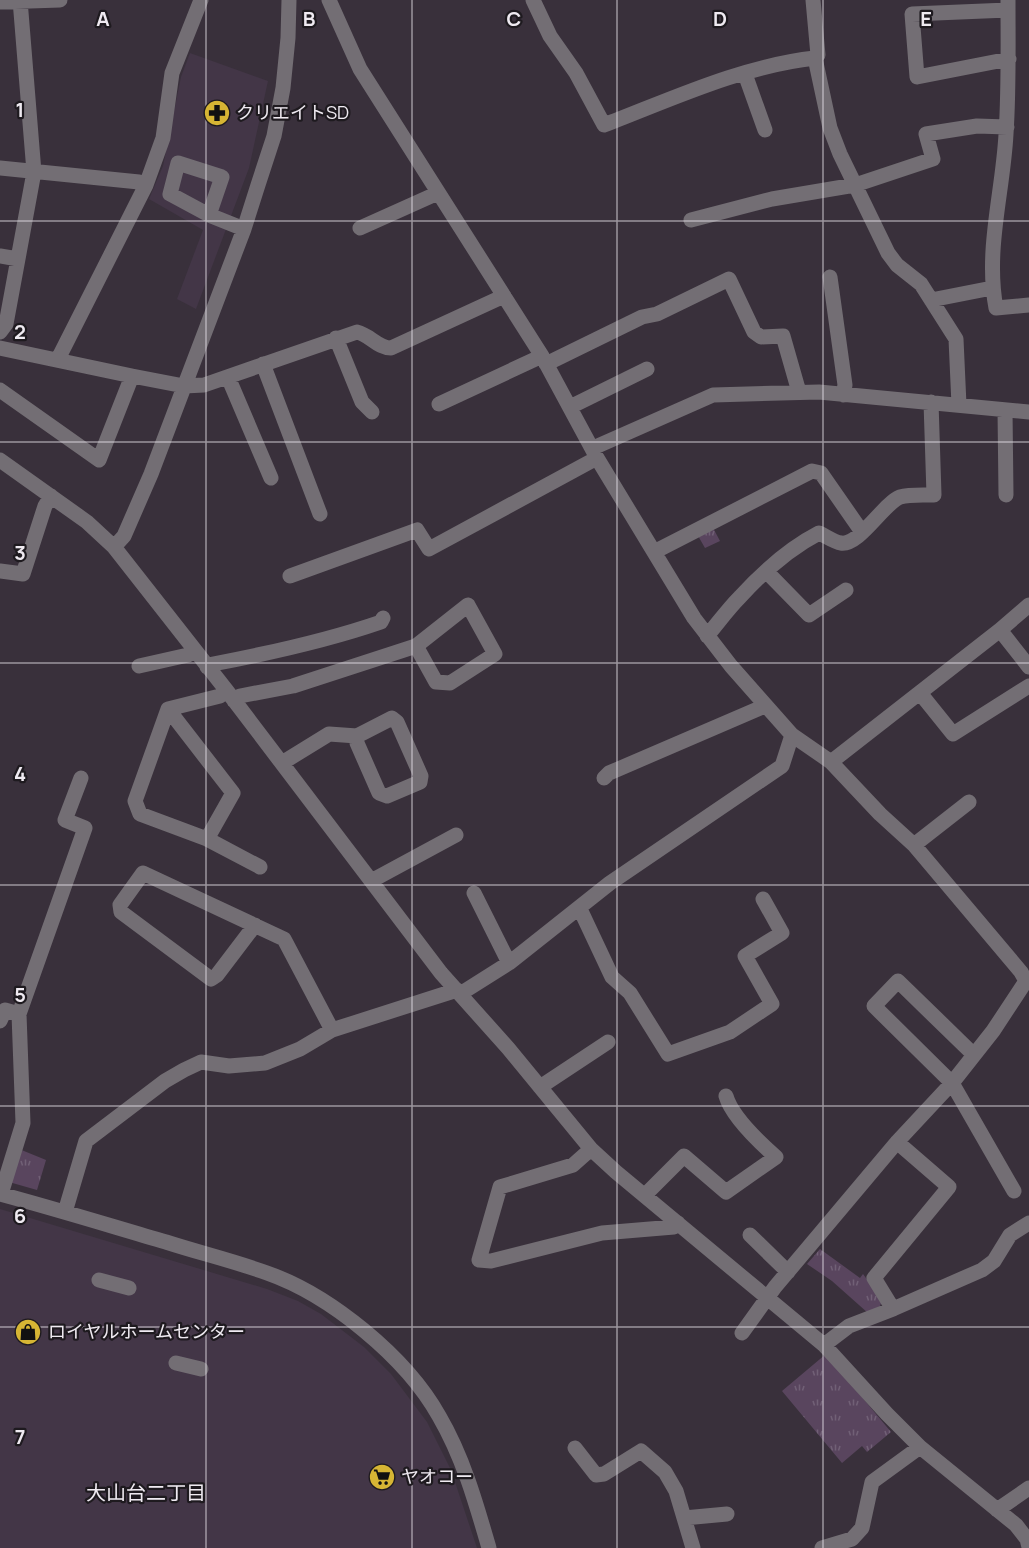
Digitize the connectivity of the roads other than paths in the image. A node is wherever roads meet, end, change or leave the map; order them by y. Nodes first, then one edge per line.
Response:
1 (60, 0) edge
2 (201, 0) edge
3 (289, 0) edge
4 (329, 0) edge
5 (533, 0) edge
6 (813, 0) edge
7 (20, 1) edge
8 (0, 2) edge
9 (1008, 5) edge
10 (815, 58) junction
11 (1009, 59) junction
12 (744, 74) junction
13 (1007, 127) junction
14 (765, 130) dead end
15 (0, 168) edge
16 (34, 172) junction
17 (146, 185) junction
18 (855, 186) junction
19 (438, 194) junction
20 (209, 215) dead end
21 (691, 220) dead end
22 (360, 228) dead end
23 (244, 229) junction
24 (0, 256) edge
25 (18, 260) junction
26 (830, 277) dead end
27 (992, 288) junction
28 (504, 296) junction
29 (931, 300) junction
30 (1029, 305) edge
31 (0, 332) edge
32 (336, 338) junction
33 (0, 348) edge
34 (58, 359) junction
35 (544, 360) junction
36 (263, 364) junction
37 (647, 369) dead end
38 (132, 376) junction
39 (228, 377) junction
40 (184, 386) junction
41 (0, 390) edge
42 (799, 392) junction
43 (843, 394) junction
44 (931, 402) junction
45 (439, 404) dead end
46 (959, 405) junction
47 (570, 407) junction
48 (1005, 410) junction
49 (372, 412) dead end
50 (1029, 412) edge
51 (595, 453) junction
52 (0, 460) edge
53 (271, 478) dead end
54 (1006, 495) dead end
55 (51, 496) junction
56 (320, 514) dead end
57 (862, 532) junction
58 (114, 547) junction
59 (654, 552) junction
60 (766, 571) junction
61 (0, 572) edge
62 (290, 576) dead end
63 (846, 590) dead end
64 (1029, 605) edge
65 (383, 618) dead end
66 (1000, 630) junction
67 (707, 636) junction
68 (416, 646) junction
69 (195, 651) junction
70 (139, 666) dead end
71 (207, 667) junction
72 (1029, 667) edge
73 (1029, 686) edge
74 (920, 693) junction
75 (231, 696) junction
76 (765, 706) junction
77 (168, 709) junction
78 (792, 735) junction
79 (357, 736) junction
80 (810, 748) junction
81 (831, 762) junction
82 (282, 763) junction
83 (782, 766) junction
84 (81, 778) dead end
85 (604, 778) dead end
86 (969, 802) dead end
87 (456, 835) dead end
88 (207, 839) junction
89 (914, 845) junction
90 (260, 867) dead end
91 (371, 881) junction
92 (474, 893) dead end
93 (762, 899) dead end
94 (580, 909) junction
95 (255, 925) junction
96 (509, 963) junction
97 (1028, 981) edge
98 (458, 992) junction
99 (19, 1014) junction
100 (0, 1021) edge
101 (332, 1030) junction
102 (608, 1042) dead end
103 (974, 1055) junction
104 (952, 1083) junction
105 (540, 1087) junction
106 (726, 1096) dead end
107 (897, 1142) junction
108 (591, 1149) junction
109 (6, 1157) edge
110 (1014, 1191) dead end
111 (1, 1194) edge
112 (645, 1195) junction
113 (65, 1212) junction
114 (678, 1223) junction
115 (1029, 1223) edge
116 (750, 1235) dead end
117 (788, 1272) junction
118 (99, 1280) dead end
119 (129, 1288) dead end
120 (769, 1298) junction
121 (893, 1309) junction
122 (742, 1333) dead end
123 (824, 1345) junction
124 (176, 1363) dead end
125 (201, 1369) dead end
126 (920, 1447) junction
127 (575, 1448) dead end
128 (1029, 1488) edge
129 (997, 1510) junction
130 (727, 1514) dead end
131 (684, 1518) junction
132 (1029, 1547) edge
133 (489, 1548) edge
134 (693, 1548) edge
135 (822, 1548) edge

1 - 7 street
2 - 17 street
3 - 23 street
4 - 19 street
5 - 12 street
6 - 10 street
7 - 8 street
7 - 16 street
9 - 11 street
9 - 11 street
10 - 12 street
10 - 18 street
11 - 13 street
12 - 14 street
13 - 18 street
13 - 27 street
15 - 16 street
16 - 17 street
16 - 25 street
17 - 34 street
18 - 21 street
18 - 29 street
19 - 22 street
19 - 28 street
20 - 23 street
23 - 40 street
24 - 25 street
25 - 31 street
26 - 43 street
27 - 29 street
27 - 30 street
28 - 32 street
28 - 35 street
29 - 46 street
32 - 36 street
32 - 49 street
33 - 34 street
34 - 38 street
35 - 42 street
35 - 45 street
35 - 47 street
36 - 39 street
36 - 56 street
37 - 47 street
38 - 40 street
38 - 41 street
39 - 40 street
39 - 53 street
40 - 58 street
42 - 43 street
42 - 51 street
43 - 44 street
44 - 46 street
44 - 57 street
46 - 48 street
47 - 51 street
48 - 50 street
48 - 54 street
51 - 59 street
51 - 62 street
52 - 55 street
55 - 58 street
55 - 61 street
57 - 59 street
57 - 60 street
58 - 69 street
59 - 67 street
60 - 63 street
60 - 67 street
64 - 66 street
65 - 71 street
66 - 72 street
66 - 74 street
67 - 76 street
68 - 68 street
68 - 75 street
69 - 70 street
69 - 71 street
71 - 75 street
73 - 74 street
74 - 81 street
75 - 77 street
75 - 82 street
76 - 78 street
76 - 85 street
77 - 88 street
77 - 88 street
78 - 80 street
78 - 83 street
79 - 79 street
79 - 82 street
80 - 81 street
80 - 83 street
81 - 89 street
82 - 91 street
83 - 94 street
84 - 99 street
86 - 89 street
87 - 91 street
88 - 90 street
89 - 97 street
91 - 98 street
92 - 96 street
93 - 94 street
94 - 96 street
95 - 95 street
95 - 101 street
96 - 98 street
97 - 103 street
98 - 101 street
98 - 105 street
99 - 100 street
99 - 109 street
101 - 113 street
102 - 105 street
103 - 104 street
103 - 104 street
104 - 107 street
104 - 110 street
105 - 108 street
106 - 112 street
107 - 117 street
107 - 121 street
108 - 112 street
108 - 114 street
109 - 111 street
111 - 113 street
112 - 114 street
113 - 133 street
114 - 120 street
115 - 121 street
116 - 117 street
117 - 120 street
118 - 119 street
120 - 122 street
120 - 123 street
121 - 123 street
123 - 126 street
124 - 125 street
126 - 129 street
126 - 135 street
127 - 131 street
128 - 129 street
129 - 132 street
130 - 131 street
131 - 134 street

